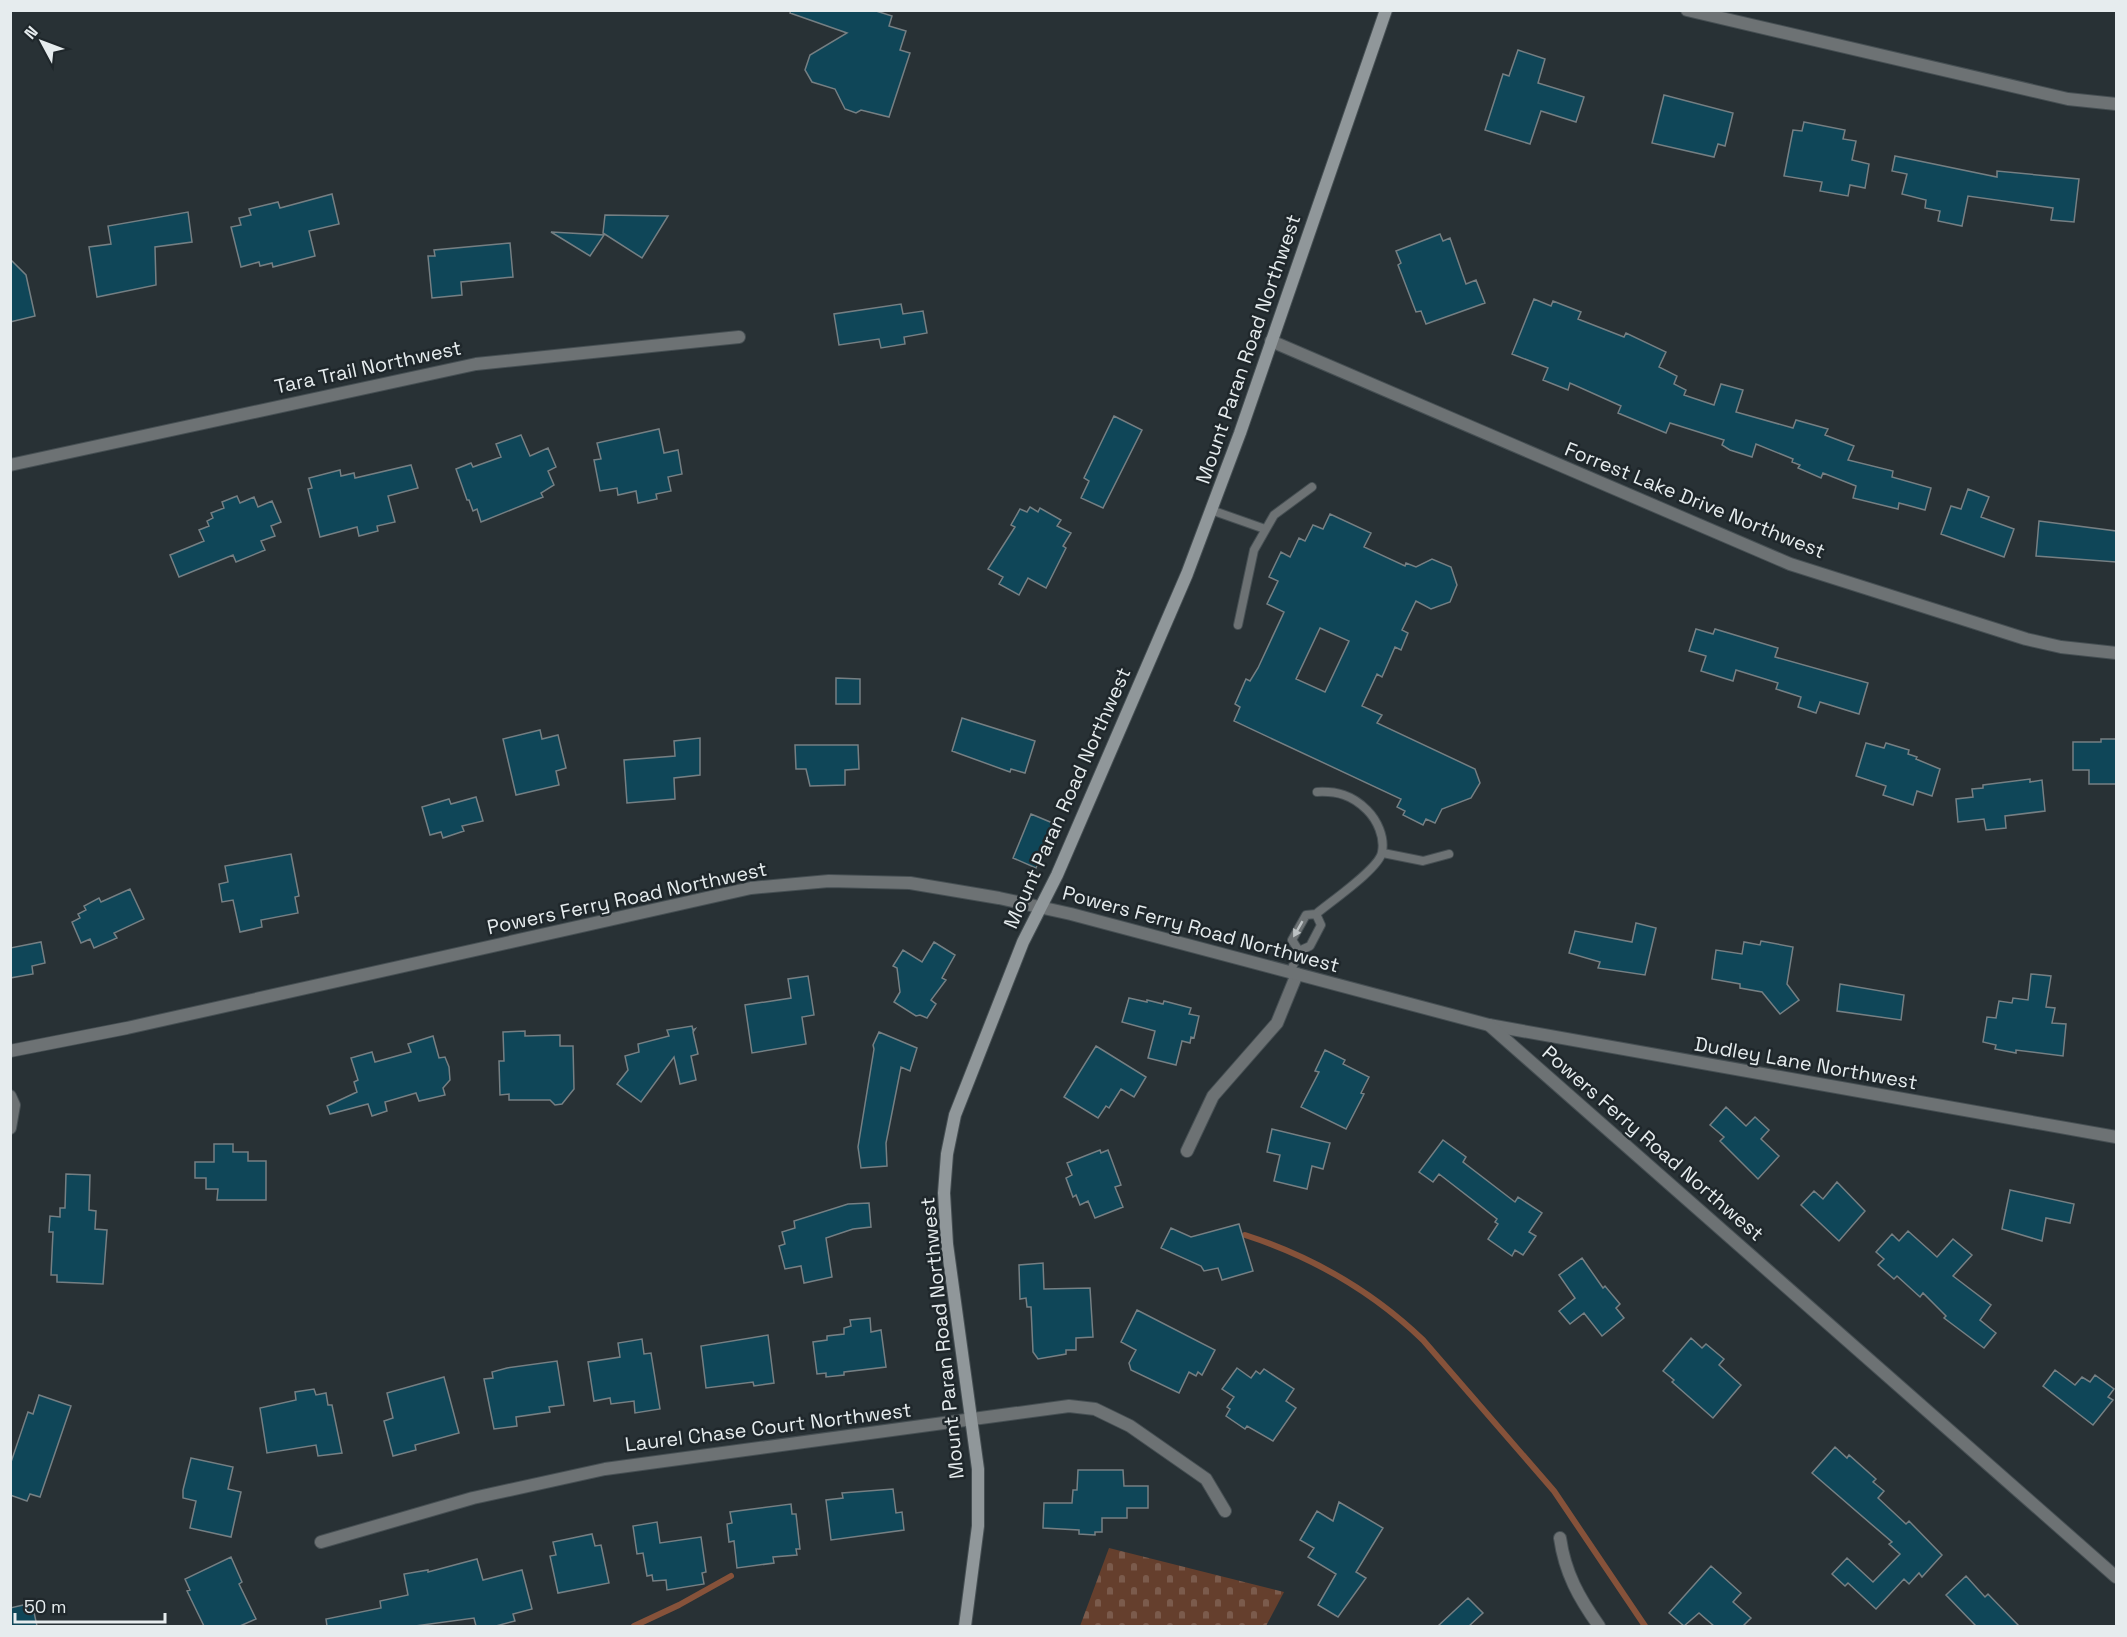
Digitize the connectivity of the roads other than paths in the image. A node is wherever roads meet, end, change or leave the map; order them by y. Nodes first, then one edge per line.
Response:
1 (1386, 10) edge
2 (1687, 10) edge
3 (2116, 104) edge
4 (739, 337) dead end
5 (1271, 341) junction
6 (10, 465) edge
7 (1312, 487) dead end
8 (1211, 510) junction
9 (1265, 529) junction
10 (1238, 625) dead end
11 (2116, 653) edge
12 (1317, 792) dead end
13 (1383, 853) junction
14 (1449, 854) dead end
15 (1041, 907) junction
16 (1316, 914) junction
17 (1299, 951) junction
18 (1294, 974) junction
19 (1489, 1025) junction
20 (10, 1051) edge
21 (10, 1096) edge
22 (10, 1128) edge
23 (2116, 1137) edge
24 (1187, 1151) dead end
25 (972, 1420) junction
26 (1225, 1511) dead end
27 (1560, 1538) dead end
28 (321, 1542) dead end
29 (2116, 1577) edge
30 (965, 1626) edge
31 (1599, 1626) edge

1 - 5 main road, Mount Paran Road Northwest
2 - 3 street
4 - 6 street, Tara Trail Northwest
5 - 8 main road, Mount Paran Road Northwest
5 - 11 street, Forrest Lake Drive Northwest
7 - 9 lane
8 - 9 lane
8 - 15 main road, Mount Paran Road Northwest
9 - 10 lane
12 - 13 lane
13 - 14 lane
13 - 16 lane
15 - 18 street, Powers Ferry Road Northwest
15 - 20 street, Powers Ferry Road Northwest
15 - 25 main road, Mount Paran Road Northwest
16 - 17 lane
16 -> 17 lane
17 - 18 lane
18 - 19 street, Powers Ferry Road Northwest
18 - 24 street
19 - 23 street, Dudley Lane Northwest
19 - 29 street, Powers Ferry Road Northwest
21 - 22 street
25 - 26 street, Laurel Chase Court Northwest
25 - 28 street, Laurel Chase Court Northwest
25 - 30 main road, Mount Paran Road Northwest
27 - 31 street

